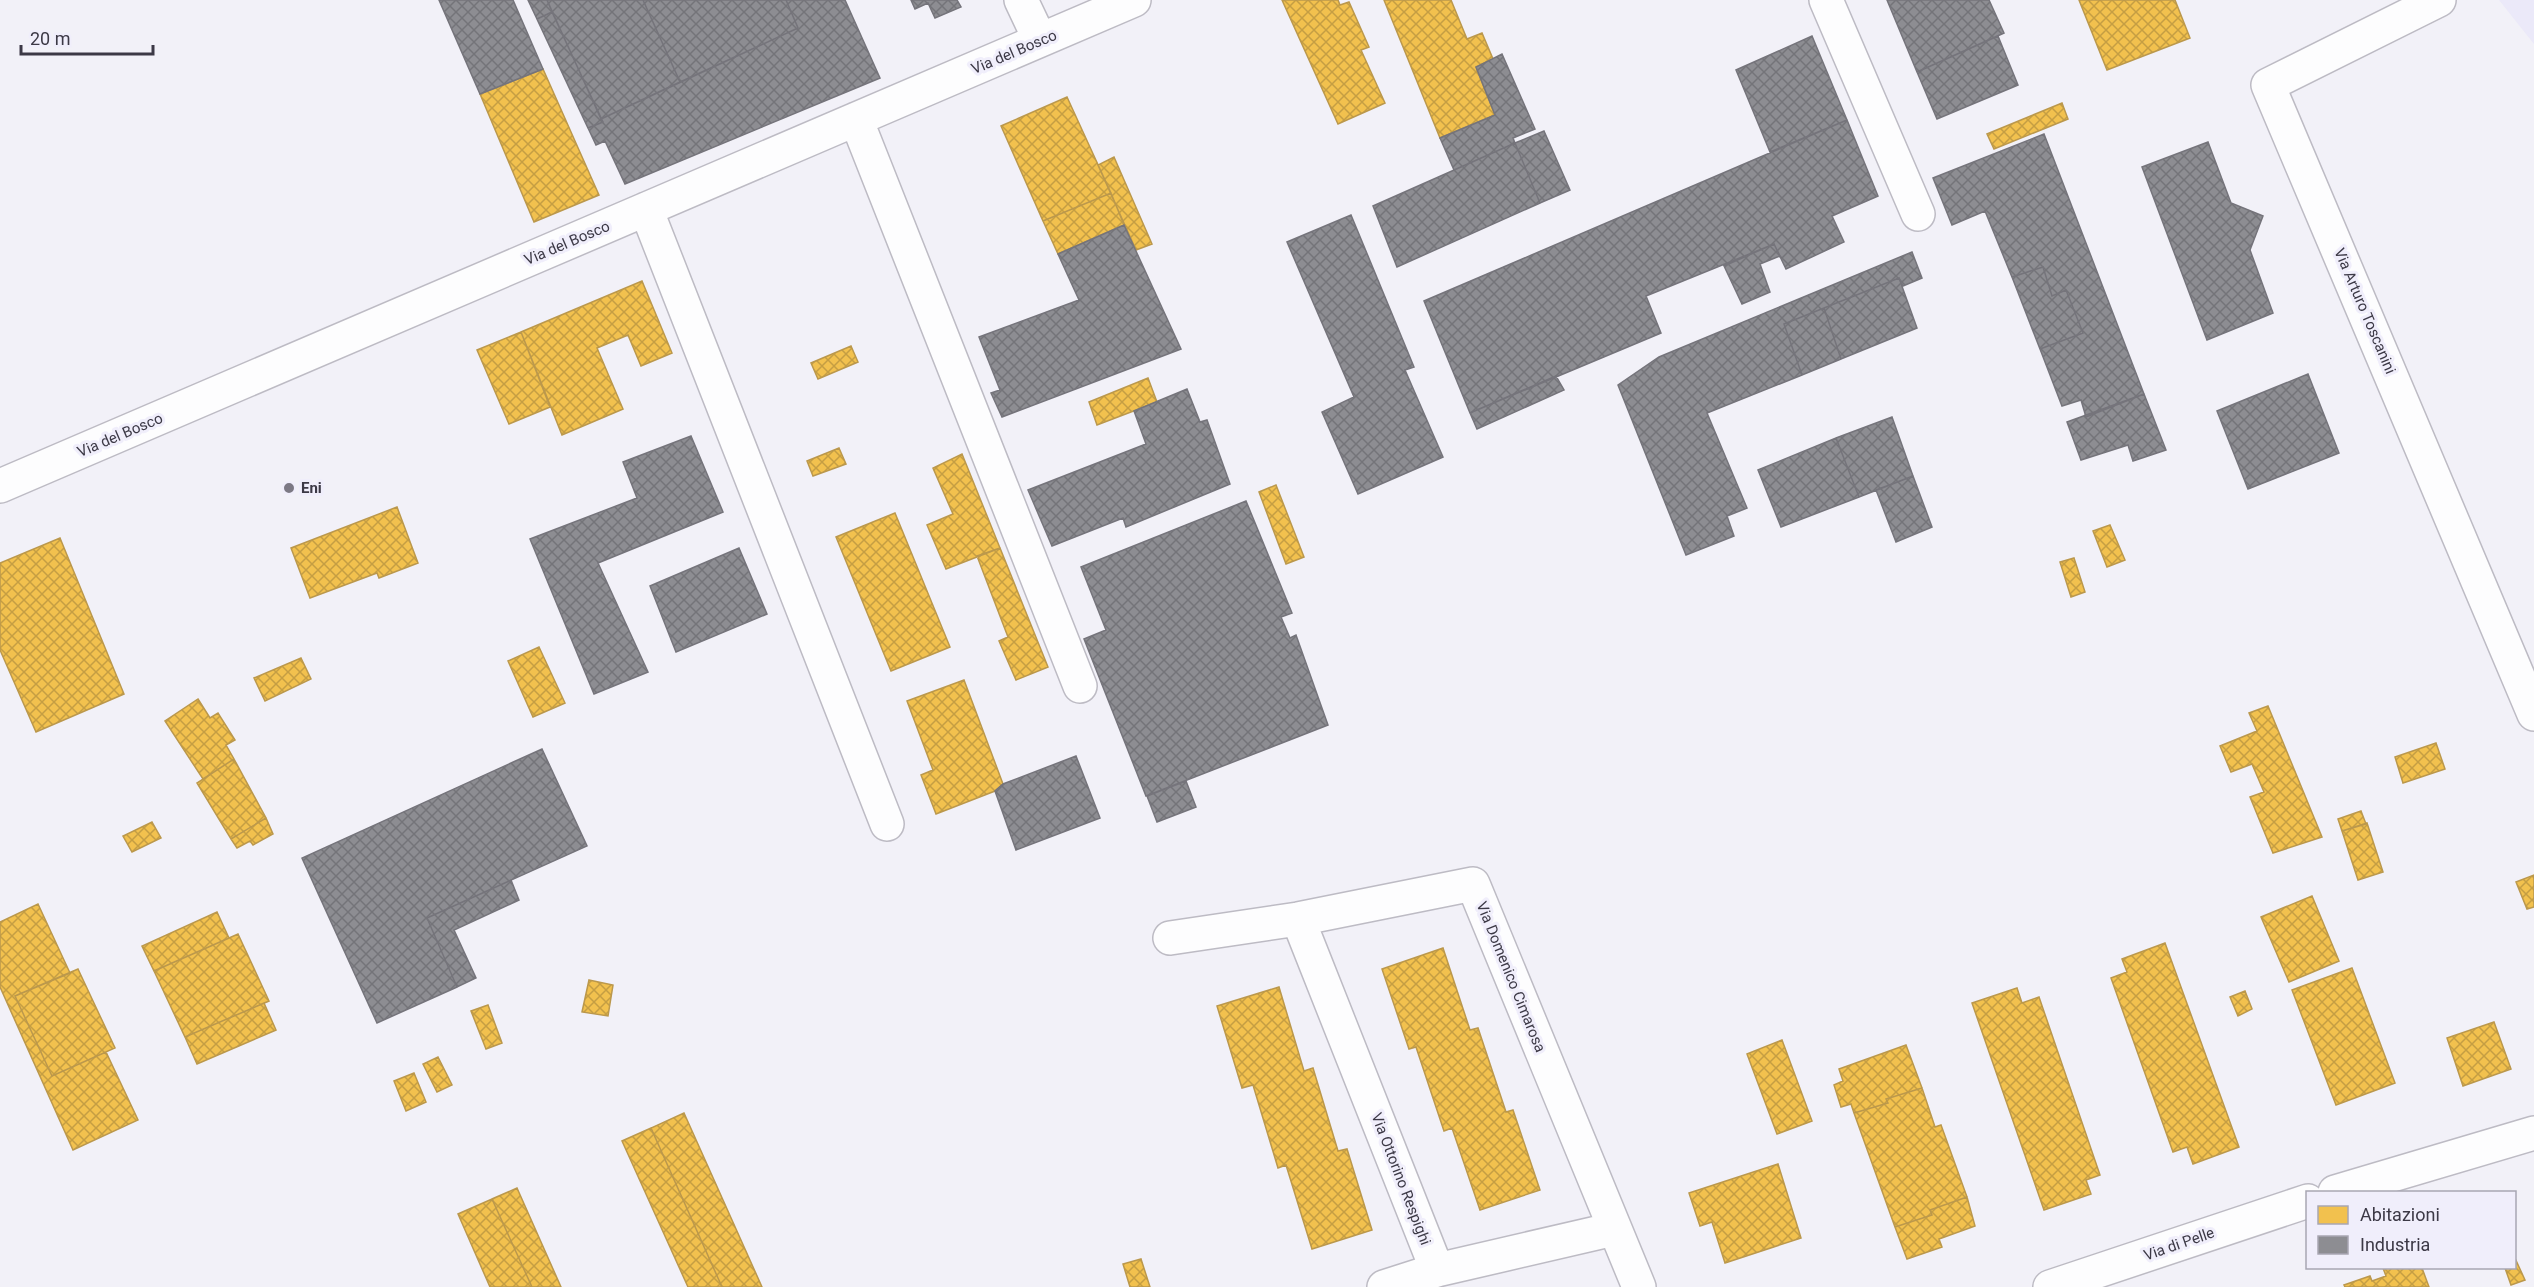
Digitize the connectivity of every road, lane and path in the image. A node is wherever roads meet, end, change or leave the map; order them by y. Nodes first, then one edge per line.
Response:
1 (1021, 0) edge
2 (1134, 0) edge
3 (1826, 0) edge
4 (2439, 0) edge
5 (1040, 40) junction
6 (856, 119) junction
7 (645, 209) junction
8 (1918, 214) dead end
9 (0, 486) edge
10 (1080, 686) dead end
11 (2534, 714) edge
12 (887, 825) dead end
13 (1298, 919) junction
14 (1170, 938) dead end
15 (2534, 1133) edge
16 (2338, 1191) edge
17 (2306, 1201) edge
18 (1614, 1229) junction
19 (1437, 1270) junction
20 (1383, 1287) edge
21 (1639, 1287) edge
22 (2050, 1287) edge

1 - 5 street
2 - 5 street, Via del Bosco
3 - 8 street
4 - 11 street, Via Arturo Toscanini
5 - 6 street, Via del Bosco
6 - 7 street, Via del Bosco
6 - 10 street
7 - 9 street, Via del Bosco
7 - 12 street
13 - 14 street, Via Domenico Cimarosa
13 - 18 street, Via Domenico Cimarosa
13 - 19 street, Via Ottorino Respighi
15 - 16 street
17 - 22 street, Via di Pelle
18 - 19 street
18 - 21 street, Via Domenico Cimarosa
19 - 20 street

